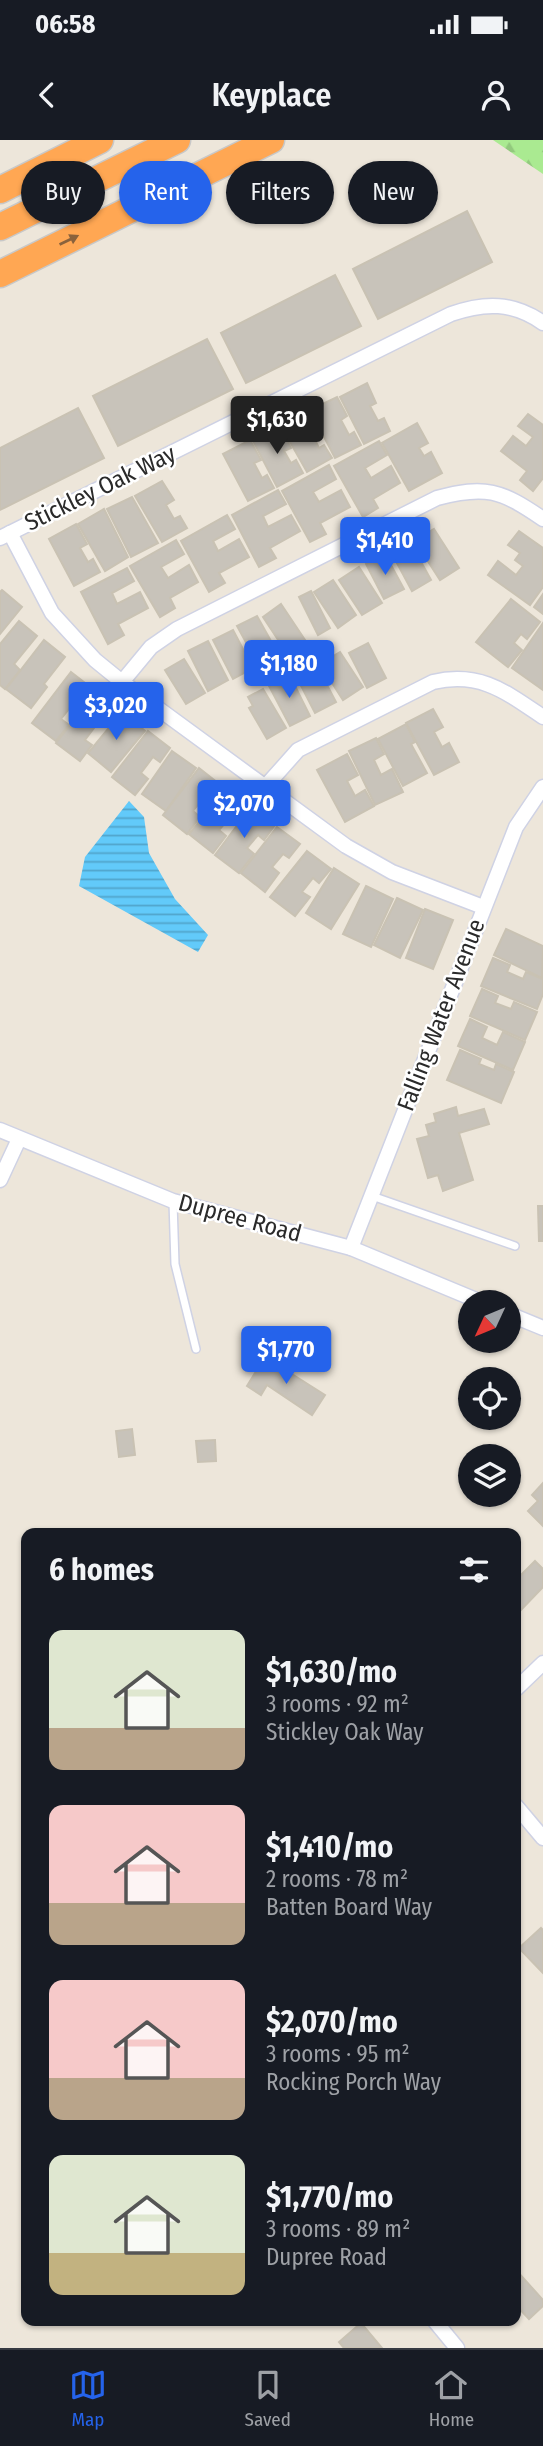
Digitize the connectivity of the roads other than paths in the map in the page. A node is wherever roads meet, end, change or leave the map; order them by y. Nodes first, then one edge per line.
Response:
1 (100, 140) edge
2 (177, 140) edge
3 (271, 140) edge
4 (0, 190) edge
5 (0, 228) edge
6 (0, 274) edge
7 (543, 323) edge
8 (543, 519) edge
9 (5, 535) edge
10 (122, 682) junction
11 (543, 717) edge
12 (265, 787) junction
13 (543, 787) edge
14 (483, 907) junction
15 (0, 1130) edge
16 (19, 1139) junction
17 (0, 1180) edge
18 (371, 1196) junction
19 (173, 1201) junction
20 (515, 1246) dead end
21 (351, 1248) junction
22 (458, 1292) edge
23 (522, 1319) edge
24 (543, 1328) edge
25 (196, 1349) dead end
26 (543, 1663) edge
27 (521, 1684) edge
28 (521, 1812) edge
29 (543, 1838) edge
30 (439, 2326) edge
31 (457, 2348) edge

1 - 4 highway
2 - 5 highway
6 -> 3 highway
7 - 9 street, Stickley Oak Way
8 - 10 street
9 - 10 street
10 - 12 street
11 - 12 street
12 - 14 street
13 - 14 street, Falling Water Avenue
14 - 18 street, Falling Water Avenue
15 - 16 street, Dupree Road
16 - 17 street
16 - 19 street, Dupree Road
18 - 20 lane
18 - 21 street, Falling Water Avenue
19 - 21 street, Dupree Road
19 - 25 lane
21 - 22 street, Dupree Road
23 - 24 street
26 - 27 street
28 - 29 street
30 - 31 street

